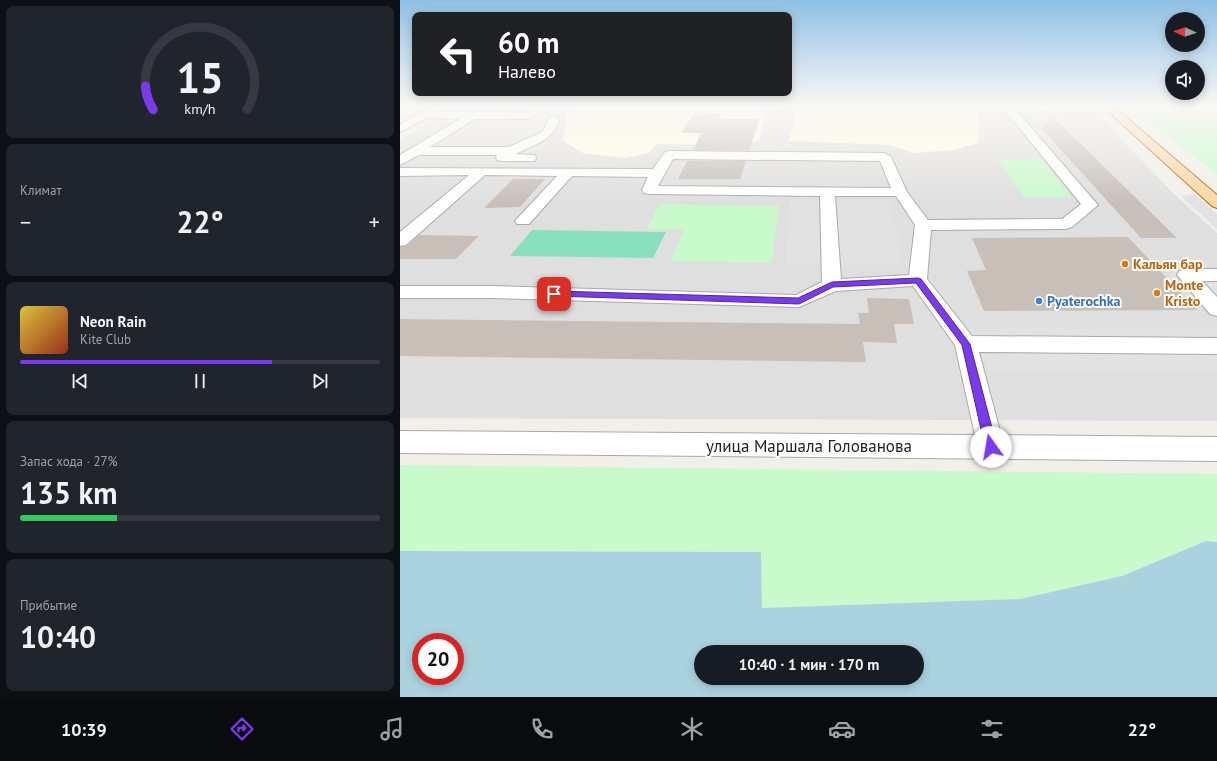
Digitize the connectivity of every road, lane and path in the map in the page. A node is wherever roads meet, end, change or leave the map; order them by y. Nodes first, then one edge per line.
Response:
1 (437, 139) edge
2 (536, 139) edge
3 (1034, 139) edge
4 (1144, 139) edge
5 (510, 150) junction
6 (417, 151) junction
7 (545, 158) dead end
8 (650, 160) dead end
9 (665, 160) junction
10 (400, 161) edge
11 (482, 171) junction
12 (400, 172) edge
13 (568, 172) junction
14 (657, 173) junction
15 (827, 191) junction
16 (900, 192) junction
17 (1217, 203) edge
18 (523, 221) dead end
19 (923, 225) junction
20 (400, 241) edge
21 (1217, 276) edge
22 (918, 280) junction
23 (832, 285) junction
24 (400, 292) edge
25 (1217, 309) edge
26 (966, 344) junction
27 (1217, 346) edge
28 (400, 442) edge
29 (991, 447) junction
30 (1217, 450) edge

1 - 6 street
2 - 5 street
3 - 19 street
4 - 17 main road
5 - 6 street
5 - 7 street
6 - 10 street
8 - 9 street
9 - 14 street
9 - 16 street
11 - 12 street
11 - 13 street
11 - 20 street
13 - 14 street
13 - 18 street
14 - 15 street
15 - 16 street
15 - 23 street
16 - 19 street
19 - 22 street
21 - 25 street
22 - 23 street
22 - 26 street
23 - 24 street
26 - 27 street
26 - 29 street
28 - 29 street, улица Маршала Голованова
29 - 30 street, улица Маршала Голованова

